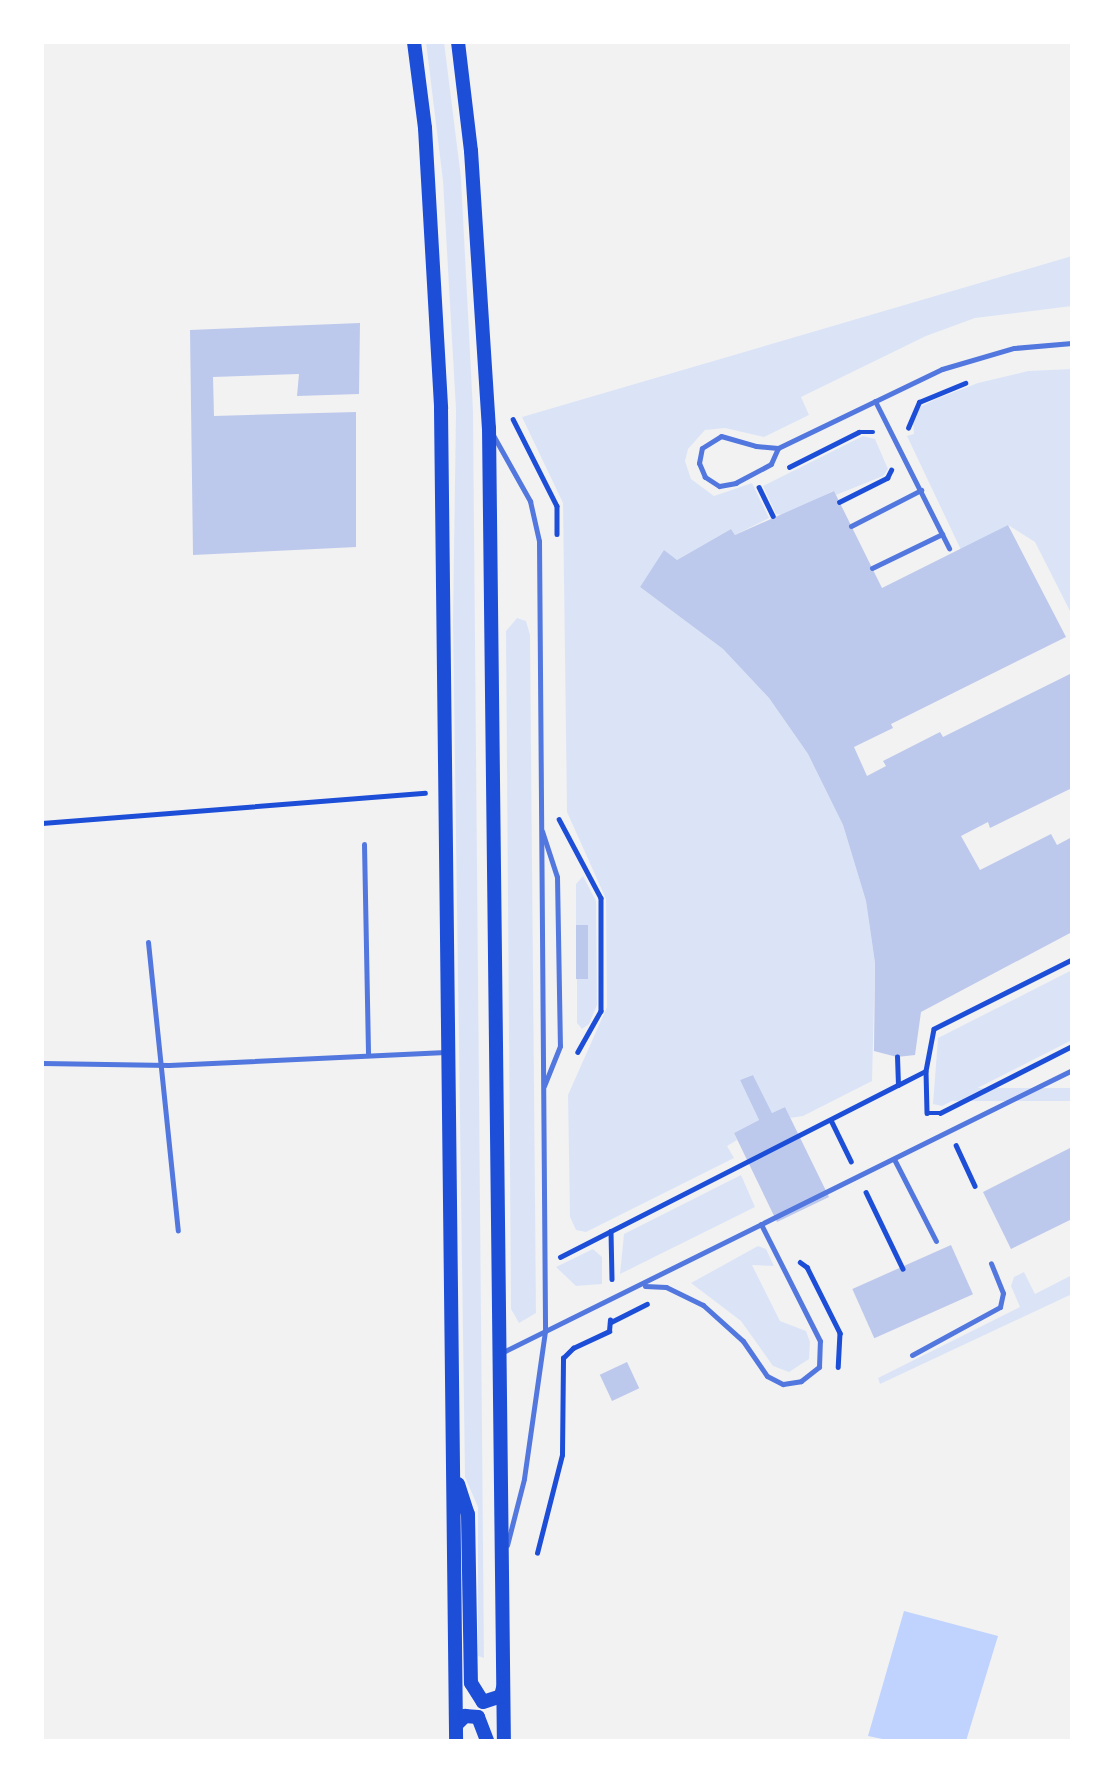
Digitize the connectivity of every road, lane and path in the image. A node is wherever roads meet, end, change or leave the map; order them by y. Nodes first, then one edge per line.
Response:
1 (414, 42) edge
2 (458, 42) edge
3 (1072, 343) edge
4 (977, 378) dead end
5 (875, 401) junction
6 (916, 405) junction
7 (907, 410) dead end
8 (513, 419) dead end
9 (872, 426) dead end
10 (489, 428) junction
11 (859, 432) junction
12 (910, 435) dead end
13 (880, 439) dead end
14 (778, 448) junction
15 (891, 463) dead end
16 (780, 472) dead end
17 (769, 477) dead end
18 (921, 490) junction
19 (839, 502) dead end
20 (773, 516) dead end
21 (851, 526) dead end
22 (942, 534) junction
23 (557, 546) dead end
24 (949, 548) dead end
25 (872, 568) dead end
26 (446, 791) junction
27 (558, 815) dead end
28 (42, 823) edge
29 (540, 824) junction
30 (364, 845) dead end
31 (148, 942) dead end
32 (1072, 960) edge
33 (1072, 1046) edge
34 (449, 1052) junction
35 (368, 1053) junction
36 (576, 1054) dead end
37 (897, 1057) dead end
38 (42, 1063) edge
39 (158, 1065) junction
40 (926, 1070) junction
41 (1072, 1070) edge
42 (898, 1085) junction
43 (543, 1088) junction
44 (831, 1120) junction
45 (956, 1144) dead end
46 (894, 1159) junction
47 (852, 1162) dead end
48 (975, 1186) dead end
49 (866, 1192) dead end
50 (761, 1224) junction
51 (178, 1230) dead end
52 (611, 1231) junction
53 (936, 1241) dead end
54 (560, 1243) dead end
55 (794, 1259) dead end
56 (991, 1263) dead end
57 (903, 1269) dead end
58 (612, 1281) dead end
59 (642, 1286) junction
60 (651, 1304) dead end
61 (610, 1316) dead end
62 (611, 1322) junction
63 (545, 1331) junction
64 (912, 1354) dead end
65 (498, 1355) junction
66 (836, 1371) dead end
67 (453, 1469) junction
68 (537, 1553) dead end
69 (501, 1568) junction
70 (504, 1683) junction
71 (456, 1725) junction
72 (456, 1741) edge
73 (487, 1741) edge
74 (504, 1741) edge

1 - 26 main road
2 - 10 main road
3 - 5 lane
4 - 6 path
5 - 14 lane
5 - 18 lane
6 - 7 path
6 - 12 path
8 - 23 path
9 - 11 path
10 - 29 lane
10 - 65 main road
11 - 13 path
11 - 16 path
14 - 14 lane
15 - 19 path
17 - 20 path
18 - 21 lane
18 - 22 lane
22 - 24 lane
22 - 25 lane
26 - 28 path
26 - 34 main road
27 - 36 path
29 - 43 lane
29 - 43 lane
30 - 35 lane
31 - 39 lane
32 - 40 path
33 - 40 path
34 - 35 lane
34 - 67 main road
35 - 39 lane
37 - 42 path
38 - 39 lane
39 - 51 lane
40 - 42 path
41 - 46 lane
42 - 44 path
43 - 63 lane
44 - 47 path
44 - 52 path
45 - 48 path
46 - 50 lane
46 - 53 lane
49 - 57 path
50 - 59 lane
50 - 59 lane
52 - 54 path
52 - 58 path
55 - 66 path
56 - 64 lane
59 - 63 lane
60 - 62 path
61 - 62 path
62 - 68 path
63 - 65 lane
63 - 69 lane
65 - 69 main road
67 - 70 main road
67 - 71 main road
69 - 70 main road
70 - 74 main road
71 - 72 main road
71 - 73 main road

